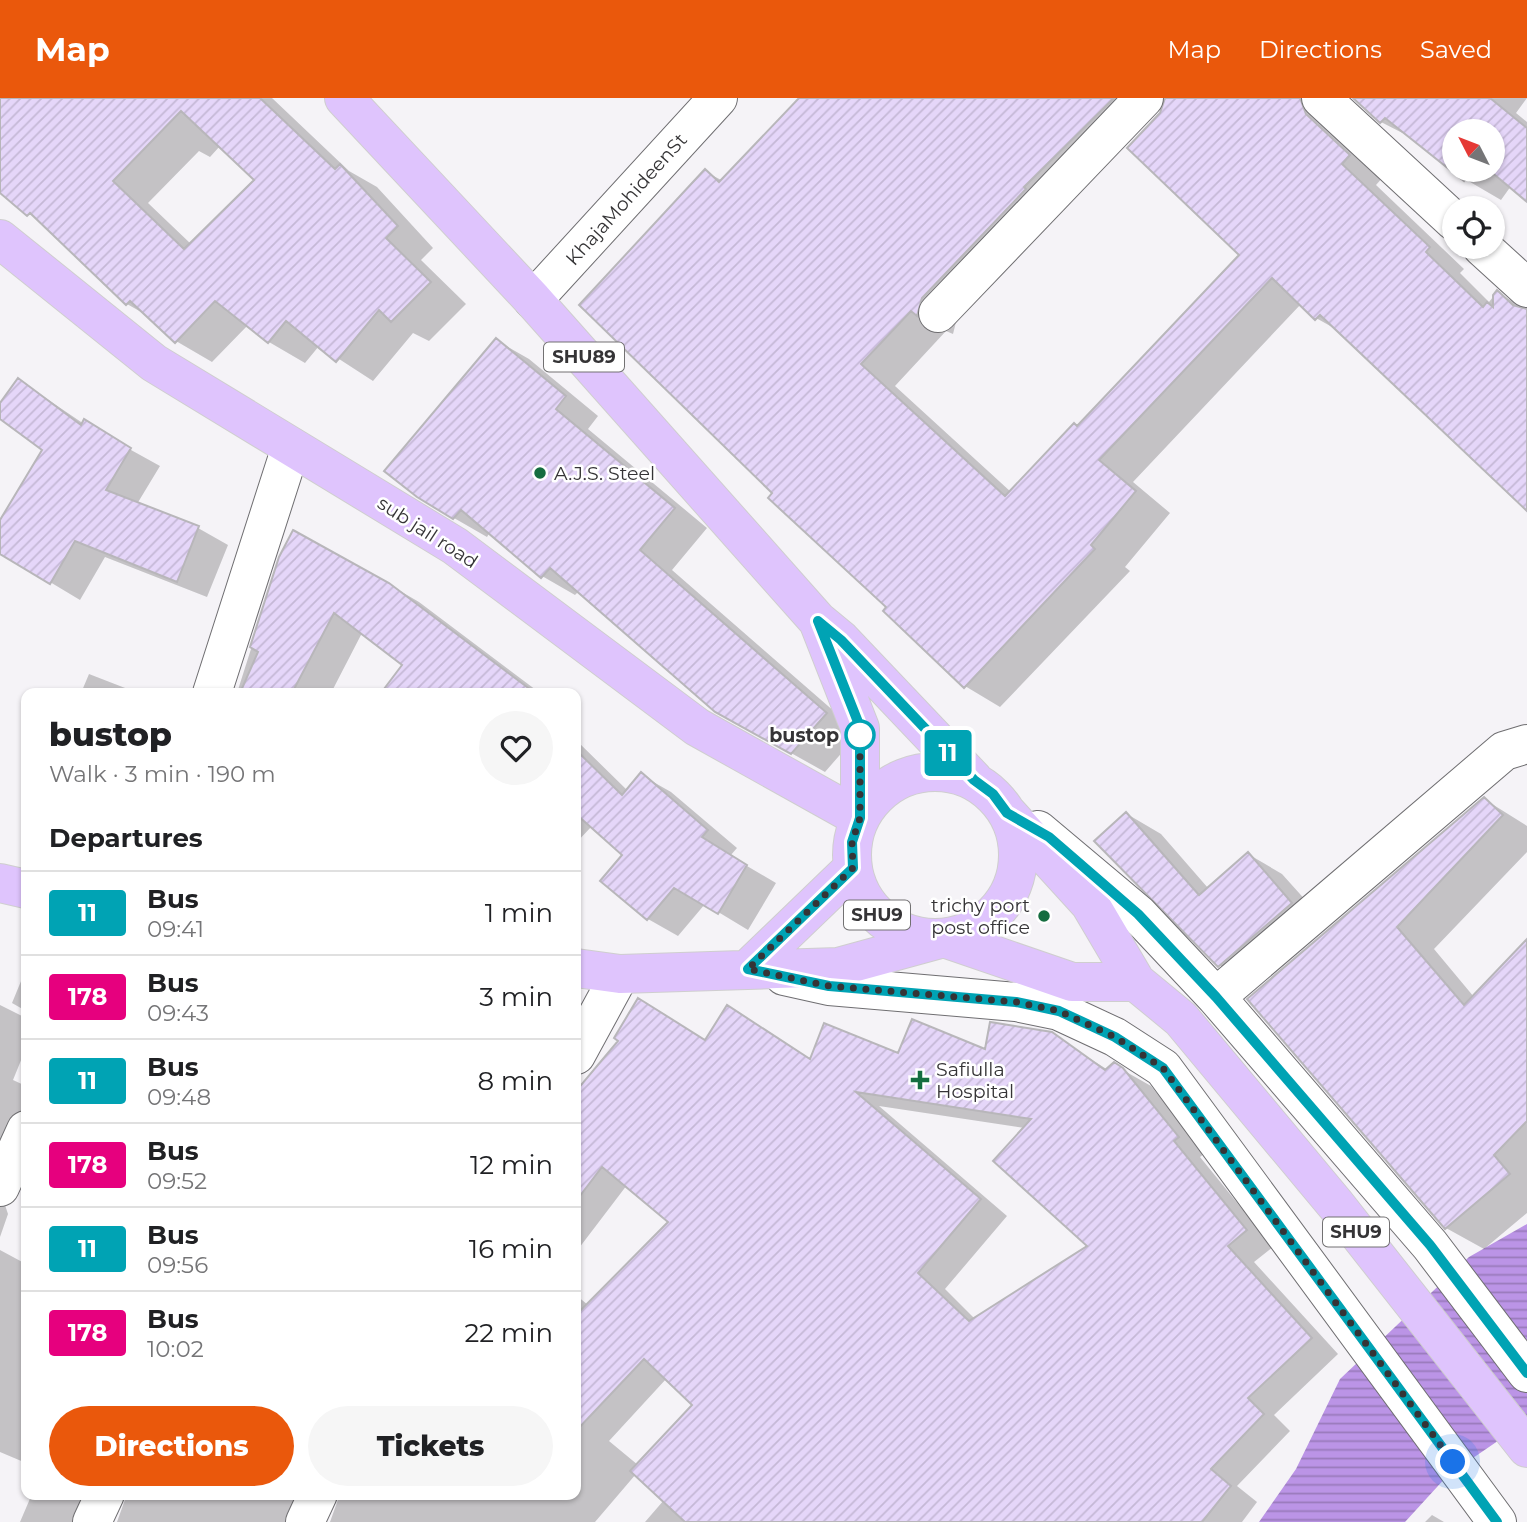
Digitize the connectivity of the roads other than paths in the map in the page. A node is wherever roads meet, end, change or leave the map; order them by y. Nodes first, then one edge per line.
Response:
1 (344, 98) edge
2 (718, 98) edge
3 (1143, 98) edge
4 (1321, 98) edge
5 (1442, 210) edge
6 (0, 239) edge
7 (1495, 259) edge
8 (1527, 288) edge
9 (533, 300) junction
10 (938, 313) dead end
11 (291, 447) junction
12 (818, 621) junction
13 (214, 688) edge
14 (1527, 744) edge
15 (974, 780) junction
16 (1007, 813) junction
17 (860, 818) junction
18 (853, 868) junction
19 (0, 883) edge
20 (21, 888) edge
21 (944, 938) junction
22 (581, 969) edge
23 (748, 969) junction
24 (620, 974) junction
25 (1136, 982) junction
26 (1216, 997) junction
27 (581, 1046) edge
28 (21, 1143) edge
29 (8, 1176) edge
30 (1527, 1373) edge
31 (1527, 1448) edge
32 (102, 1500) edge
33 (315, 1500) edge
34 (1491, 1514) edge
35 (92, 1522) edge
36 (305, 1522) edge

1 - 9 main road, SHU89
2 - 9 street, KhajaMohideenSt
3 - 10 street
4 - 5 street
6 - 11 main road, sub jail road
7 - 8 street
9 - 12 main road, SHU89
11 - 13 street
11 - 17 main road, sub jail road
12 - 15 main road, SHU89
12 - 17 main road, SHU89
14 - 26 street
15 - 16 main road, SHU9
15 - 17 main road, SHU9
16 - 21 main road, SHU9
16 - 25 main road, SHU9
16 - 26 street
17 - 18 main road, SHU9
18 - 21 main road, SHU9
18 - 23 main road
19 - 20 main road
21 - 23 main road, SHU9
21 - 25 main road, SHU9
22 - 24 main road, SHU9
23 - 24 main road, SHU9
23 - 34 street
24 - 27 street
25 - 31 main road, SHU9
26 - 30 street
28 - 29 street
32 - 35 street
33 - 36 street

